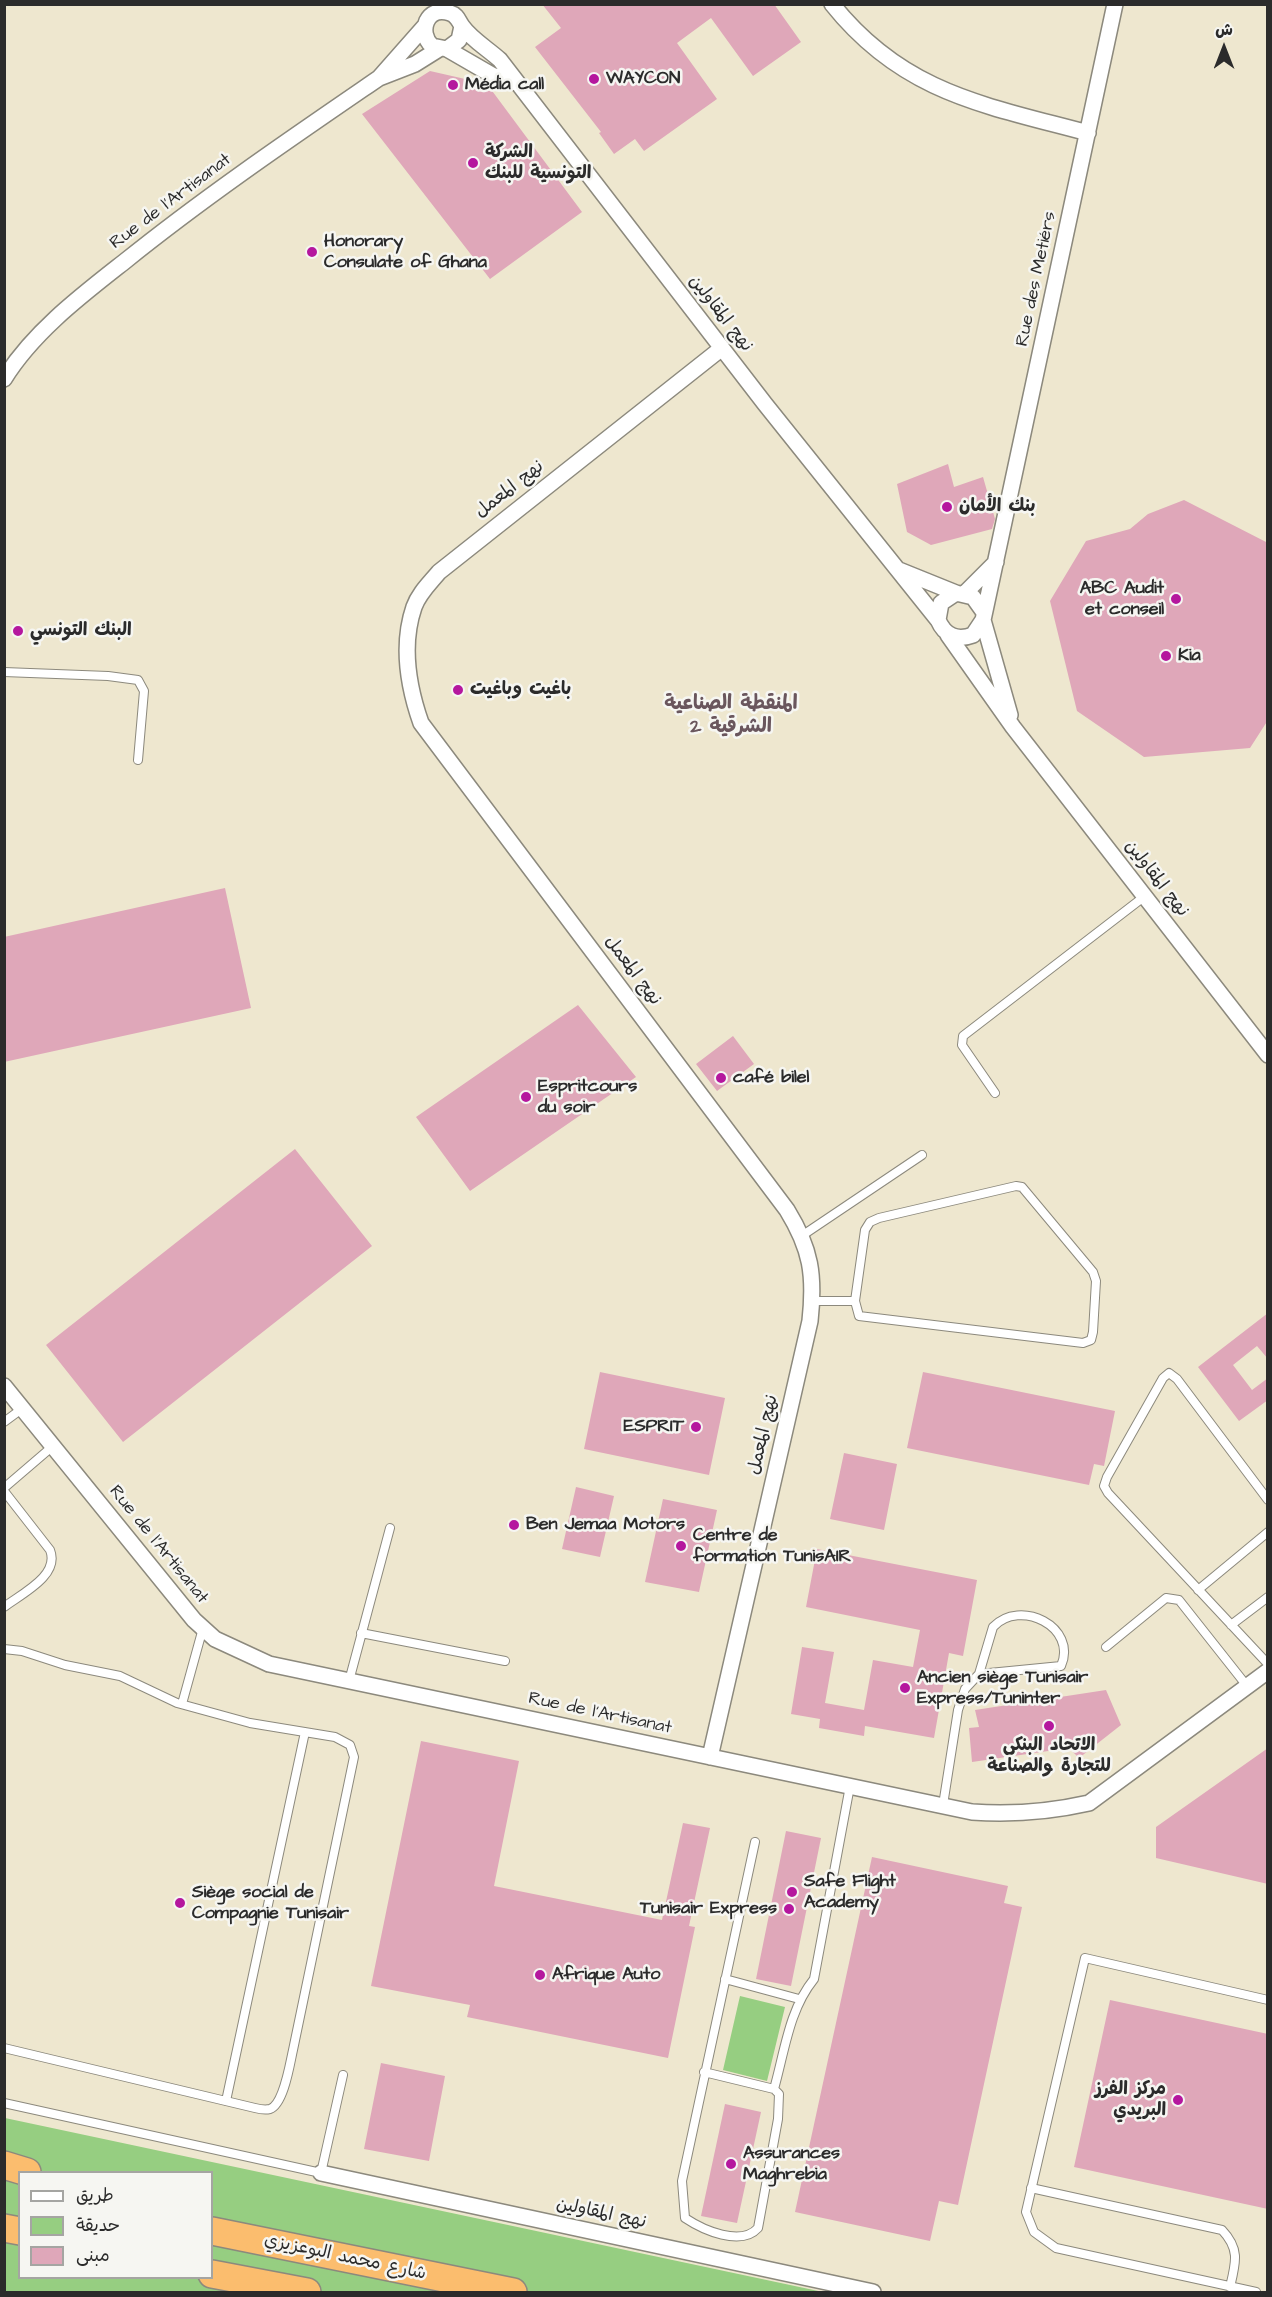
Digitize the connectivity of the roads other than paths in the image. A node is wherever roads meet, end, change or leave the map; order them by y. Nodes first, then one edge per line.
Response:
1 (421, 4) edge
2 (832, 4) edge
3 (1115, 4) edge
4 (455, 15) edge
5 (425, 23) junction
6 (443, 49) junction
7 (379, 78) junction
8 (516, 82) junction
9 (1088, 133) junction
10 (722, 348) junction
11 (4, 379) edge
12 (996, 562) junction
13 (896, 569) junction
14 (960, 593) junction
15 (983, 616) junction
16 (938, 620) junction
17 (948, 634) junction
18 (4, 672) edge
19 (1013, 727) junction
20 (138, 760) dead end
21 (1145, 896) junction
22 (1268, 1055) edge
23 (995, 1094) dead end
24 (922, 1155) dead end
25 (802, 1235) junction
26 (812, 1301) junction
27 (855, 1301) junction
28 (4, 1386) edge
29 (22, 1408) junction
30 (4, 1422) edge
31 (53, 1446) junction
32 (4, 1489) edge
33 (1268, 1500) edge
34 (390, 1528) dead end
35 (1268, 1532) edge
36 (1198, 1590) junction
37 (1268, 1597) edge
38 (4, 1607) edge
39 (1231, 1625) junction
40 (203, 1628) junction
41 (361, 1633) junction
42 (1106, 1647) dead end
43 (4, 1649) edge
44 (505, 1661) dead end
45 (1268, 1664) edge
46 (1268, 1671) edge
47 (980, 1674) junction
48 (349, 1681) junction
49 (1247, 1686) junction
50 (182, 1704) junction
51 (305, 1732) junction
52 (710, 1757) junction
53 (850, 1786) junction
54 (943, 1806) junction
55 (755, 1842) dead end
56 (724, 1979) junction
57 (799, 1999) junction
58 (1268, 2000) edge
59 (4, 2048) edge
60 (704, 2072) junction
61 (343, 2075) dead end
62 (774, 2089) junction
63 (226, 2101) junction
64 (4, 2103) edge
65 (4, 2165) edge
66 (24, 2171) edge
67 (321, 2173) junction
68 (1031, 2188) junction
69 (213, 2231) edge
70 (213, 2274) edge
71 (1230, 2287) junction
72 (307, 2292) edge
73 (513, 2292) edge
74 (873, 2292) edge
75 (1256, 2292) edge

1 - 5 street
2 - 9 street
3 - 9 street, Rue des Metiérs
4 - 5 street
4 - 6 street
4 - 8 street, نهج المقاولين
5 - 6 street
5 - 7 street, Rue de l'Artisanat
6 - 7 street, Rue de l'Artisanat
6 - 8 street
7 - 11 street, Rue de l'Artisanat
8 - 10 street, نهج المقاولين
9 - 12 street, Rue des Metiérs
10 - 13 street, نهج المقاولين
10 - 25 street, نهج المعمل
12 - 14 street
12 - 15 street, Rue des Metiérs
13 - 14 street, نهج المقاولين
13 - 16 street, نهج المقاولين
14 - 15 street
14 - 16 street
15 - 17 street
15 - 19 street, نهج المقاولين
16 - 17 street
17 - 19 street, نهج المقاولين
18 - 20 lane
19 - 21 street, نهج المقاولين
21 - 22 street, نهج المقاولين
21 - 23 lane
24 - 25 lane
25 - 26 street, نهج المعمل
26 - 27 lane
26 - 52 street, نهج المعمل
27 - 27 lane
28 - 29 street, Rue de l'Artisanat
29 - 30 lane
29 - 31 street, Rue de l'Artisanat
31 - 32 lane
31 - 40 street, Rue de l'Artisanat
32 - 38 lane
33 - 36 lane
34 - 41 lane
35 - 36 lane
36 - 39 lane
37 - 39 lane
39 - 45 lane
40 - 48 street, Rue de l'Artisanat
40 - 50 lane
41 - 44 lane
41 - 48 lane
42 - 49 lane
43 - 50 lane
46 - 49 street, Rue de l'Artisanat
47 - 47 lane
47 - 54 lane
48 - 52 street, Rue de l'Artisanat
49 - 54 street, Rue de l'Artisanat
50 - 51 lane
51 - 63 lane
51 - 63 lane
52 - 53 street, Rue de l'Artisanat
53 - 54 street, Rue de l'Artisanat
53 - 57 lane
55 - 56 lane
56 - 57 lane
56 - 60 lane
57 - 62 lane
58 - 68 lane
59 - 63 lane
60 - 62 lane
60 - 62 lane
61 - 67 lane
64 - 67 lane
65 - 66 highway
67 - 74 street, نهج المقاولين
68 - 71 lane
68 - 71 lane
69 - 73 highway, شارع محمد البوعزيزي
70 - 72 highway
71 - 75 lane

